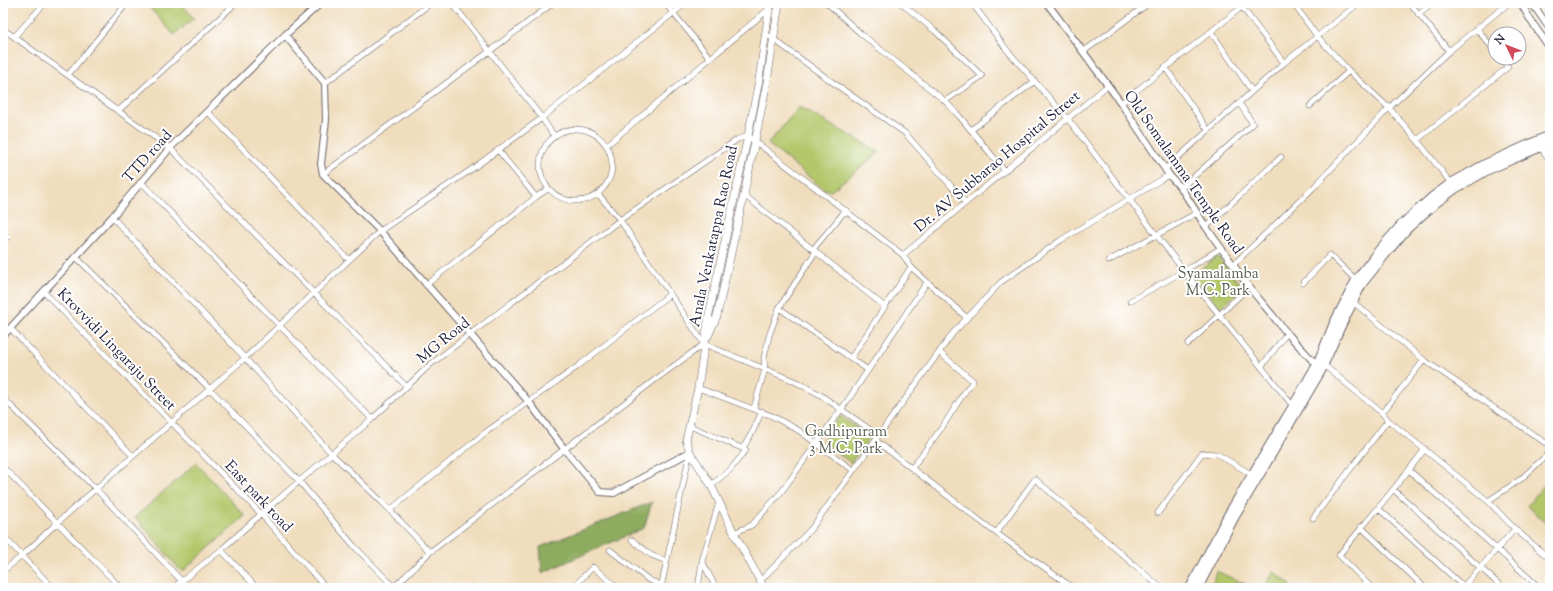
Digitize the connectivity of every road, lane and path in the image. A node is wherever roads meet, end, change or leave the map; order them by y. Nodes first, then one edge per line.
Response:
1 (45, 3) edge
2 (127, 3) edge
3 (236, 3) edge
4 (321, 3) edge
5 (431, 3) edge
6 (452, 3) edge
7 (553, 3) edge
8 (665, 3) edge
9 (686, 3) edge
10 (779, 3) edge
11 (827, 3) edge
12 (901, 3) edge
13 (972, 3) edge
14 (1149, 3) edge
15 (1247, 3) edge
16 (1293, 3) edge
17 (1359, 3) edge
18 (1410, 3) edge
19 (1432, 3) edge
20 (1508, 3) edge
21 (1521, 3) edge
22 (1532, 3) edge
23 (1548, 3) edge
24 (1048, 4) edge
25 (770, 6) edge
26 (1550, 6) edge
27 (1242, 7) junction
28 (673, 13) junction
29 (1418, 14) junction
30 (3, 29) edge
31 (1476, 29) junction
32 (1550, 29) edge
33 (1211, 32) junction
34 (765, 33) junction
35 (286, 35) junction
36 (1317, 36) junction
37 (14, 37) junction
38 (773, 38) junction
39 (1487, 42) edge
40 (1550, 48) edge
41 (490, 51) junction
42 (1449, 51) junction
43 (1083, 52) junction
44 (710, 58) junction
45 (1284, 63) junction
46 (1507, 66) edge
47 (1165, 67) junction
48 (1349, 71) junction
49 (68, 75) junction
50 (1035, 81) junction
51 (325, 83) junction
52 (1107, 86) junction
53 (1252, 91) junction
54 (945, 101) junction
55 (1121, 103) junction
56 (1239, 103) junction
57 (1310, 106) dead end
58 (1389, 108) junction
59 (118, 111) junction
60 (208, 112) junction
61 (542, 118) junction
62 (1068, 119) junction
63 (971, 130) junction
64 (1208, 130) junction
65 (1550, 135) edge
66 (554, 136) junction
67 (748, 136) junction
68 (1417, 140) junction
69 (755, 142) junction
70 (1550, 143) edge
71 (607, 145) junction
72 (1540, 147) junction
73 (170, 148) junction
74 (498, 150) junction
75 (1281, 157) dead end
76 (1550, 160) edge
77 (1165, 168) junction
78 (1004, 171) junction
79 (323, 174) junction
80 (1169, 174) junction
81 (141, 182) junction
82 (1451, 183) junction
83 (1181, 188) junction
84 (548, 190) junction
85 (598, 194) junction
86 (744, 195) junction
87 (536, 197) junction
88 (1129, 198) junction
89 (966, 203) junction
90 (846, 210) junction
91 (1197, 213) junction
92 (112, 217) junction
93 (620, 220) junction
94 (1206, 227) junction
95 (380, 231) junction
96 (3, 233) edge
97 (1158, 235) junction
98 (8, 237) dead end
99 (1221, 248) junction
100 (815, 249) junction
101 (903, 255) junction
102 (76, 256) junction
103 (349, 260) junction
104 (1108, 261) dead end
105 (1234, 264) junction
106 (911, 266) junction
107 (1184, 271) junction
108 (1356, 280) junction
109 (927, 282) junction
110 (1303, 283) dead end
111 (426, 285) junction
112 (1249, 286) junction
113 (44, 292) junction
114 (314, 294) junction
115 (670, 294) junction
116 (1130, 300) dead end
117 (1353, 302) junction
118 (884, 306) junction
119 (779, 308) junction
120 (1220, 315) junction
121 (967, 318) junction
122 (280, 326) junction
123 (10, 328) junction
124 (1287, 333) junction
125 (469, 334) junction
126 (3, 336) edge
127 (704, 344) junction
128 (1188, 344) dead end
129 (939, 352) junction
130 (245, 358) junction
131 (851, 358) junction
132 (1424, 360) junction
133 (1321, 363) junction
134 (1261, 367) junction
135 (765, 369) junction
136 (868, 370) junction
137 (406, 386) junction
138 (698, 388) junction
139 (210, 389) junction
140 (3, 398) edge
141 (529, 402) junction
142 (1293, 406) junction
143 (754, 408) junction
144 (841, 409) junction
145 (762, 411) junction
146 (1382, 413) junction
147 (372, 419) junction
148 (1388, 420) junction
149 (172, 423) junction
150 (690, 426) junction
151 (876, 437) junction
152 (817, 444) junction
153 (1550, 446) edge
154 (743, 448) junction
155 (1425, 449) junction
156 (565, 450) junction
157 (690, 452) junction
158 (1550, 452) edge
159 (331, 454) junction
160 (133, 456) junction
161 (3, 466) edge
162 (912, 468) junction
163 (853, 470) junction
164 (1409, 470) junction
165 (1251, 474) junction
166 (298, 481) junction
167 (711, 485) junction
168 (96, 488) junction
169 (1394, 490) junction
170 (1488, 500) junction
171 (719, 502) junction
172 (1378, 508) junction
173 (390, 510) junction
174 (1158, 513) dead end
175 (261, 514) junction
176 (1313, 518) dead end
177 (58, 522) junction
178 (1361, 527) junction
179 (1515, 529) junction
180 (734, 534) junction
181 (996, 534) junction
182 (3, 536) edge
183 (632, 540) dead end
184 (1497, 549) junction
185 (221, 550) junction
186 (610, 550) dead end
187 (430, 552) junction
188 (22, 556) junction
189 (1550, 559) edge
190 (666, 561) junction
191 (702, 561) junction
192 (1481, 567) junction
193 (3, 571) edge
194 (181, 580) junction
195 (760, 580) junction
196 (661, 586) edge
197 (1463, 587) edge
198 (53, 588) edge
199 (121, 588) edge
200 (173, 588) edge
201 (188, 588) edge
202 (257, 588) edge
203 (326, 588) edge
204 (394, 588) edge
205 (569, 588) edge
206 (618, 588) edge
207 (698, 588) edge
208 (716, 588) edge
209 (764, 588) edge
210 (1073, 588) edge
211 (1161, 588) edge
212 (1190, 588) edge
213 (1198, 588) edge
214 (1372, 588) edge
215 (1425, 588) edge
216 (1503, 588) edge
217 (1540, 588) edge

1 - 37 street
2 - 49 street
3 - 59 street
4 - 35 street, TTD road
5 - 51 street
6 - 41 street
7 - 41 street
8 - 28 street
9 - 28 street
10 - 38 main road, Anala Venkatappa Rao Road
11 - 54 street
12 - 54 street
13 - 50 street
14 - 43 street
15 - 27 street
16 - 36 street
17 - 36 street
18 - 29 street
19 - 29 street
20 - 31 street
21 - 40 street
22 - 32 street
23 - 26 street
24 - 43 street, Old Somalamma Temple Road
25 - 34 main road, Anala Venkatappa Rao Road
25 - 44 street
27 - 33 street
27 - 45 street
28 - 44 street
28 - 61 street
29 - 42 street
30 - 37 street
31 - 39 street
31 - 42 street
33 - 47 street
33 - 53 street
34 - 38 street
34 - 67 main road, Anala Venkatappa Rao Road
35 - 51 street
35 - 60 street, TTD road
36 - 45 street
36 - 48 street
37 - 49 street
38 - 69 main road, Anala Venkatappa Rao Road
38 - 89 street
41 - 61 street
41 - 79 street
42 - 58 street
43 - 52 street, Old Somalamma Temple Road
44 - 71 street
45 - 53 street
46 - 68 street
47 - 55 street
47 - 64 street
48 - 57 street
48 - 58 street
49 - 59 street
50 - 62 street
50 - 63 street
51 - 79 street
52 - 55 street, Old Somalamma Temple Road
52 - 62 street, Dr. AV Subbarao Hospital Street
53 - 56 street
54 - 63 street
55 - 77 street, Old Somalamma Temple Road
56 - 64 street
56 - 83 street
58 - 68 street
58 - 105 street
59 - 73 street
60 - 73 street, TTD road
60 - 103 street
61 - 66 street
61 - 74 street
62 - 78 street, Dr. AV Subbarao Hospital Street
62 - 88 street
63 - 78 street
64 - 77 street
65 - 82 main road
66 - 71 street
66 - 84 street
67 - 69 street
67 - 93 street, MG Road
67 - 127 main road, Anala Venkatappa Rao Road
68 - 82 street
69 - 86 main road, Anala Venkatappa Rao Road
69 - 90 street
70 - 72 main road
71 - 85 street
72 - 76 street
72 - 117 main road
73 - 81 street, TTD road
73 - 114 street
74 - 87 street
74 - 95 street
75 - 94 street
77 - 80 street, Old Somalamma Temple Road
78 - 89 street, Dr. AV Subbarao Hospital Street
79 - 95 street
80 - 83 street, Old Somalamma Temple Road
80 - 88 street
81 - 92 street, TTD road
81 - 122 street
82 - 108 main road
83 - 91 street, Old Somalamma Temple Road
84 - 85 street
84 - 87 street
85 - 93 street
86 - 100 street
86 - 127 main road, Anala Venkatappa Rao Road
87 - 111 street
88 - 97 street
88 - 121 street
89 - 101 street, Dr. AV Subbarao Hospital Street
90 - 100 street
90 - 101 street
91 - 94 street, Old Somalamma Temple Road
91 - 97 street
92 - 102 street, TTD road
92 - 130 street
93 - 115 street
93 - 125 street, MG Road
94 - 99 street, Old Somalamma Temple Road
95 - 103 street
95 - 111 street
96 - 98 street
97 - 104 street
97 - 107 street
99 - 105 street, Old Somalamma Temple Road
99 - 107 street
100 - 118 street
100 - 119 street
101 - 106 street
102 - 113 street, TTD road
102 - 139 street
103 - 114 street
105 - 112 street, Old Somalamma Temple Road
106 - 109 street
106 - 118 street
107 - 116 street
107 - 120 street
108 - 110 street
108 - 133 main road
109 - 121 street
109 - 136 street
111 - 125 street
112 - 120 street
112 - 124 street, Old Somalamma Temple Road
113 - 123 street, TTD road
113 - 149 street, Krovvidi Lingaraju Street
114 - 122 street
114 - 137 street
115 - 127 street
115 - 141 street
117 - 132 street
117 - 133 main road
118 - 131 street
119 - 131 street
119 - 135 street
120 - 128 street
120 - 134 street
121 - 129 street
122 - 130 street
122 - 147 street
123 - 126 street, TTD road
123 - 160 street
124 - 133 street, Old Somalamma Temple Road
124 - 134 street
125 - 137 street, MG Road
125 - 141 street
127 - 135 street
127 - 138 main road
127 - 156 street
129 - 151 street
129 - 162 street
130 - 139 street
130 - 159 street
131 - 136 street
132 - 146 street
132 - 153 street
133 - 142 main road
133 - 146 street
133 - 213 main road
134 - 142 street
135 - 143 street
135 - 144 street
136 - 144 street
137 - 147 street, MG Road
138 - 143 street
138 - 150 main road
139 - 149 street
139 - 166 street
140 - 168 street
141 - 156 street
141 - 173 street
142 - 165 main road
143 - 145 street
144 - 151 street
144 - 152 street
145 - 152 street
145 - 154 street
146 - 148 street
147 - 159 street, MG Road
148 - 155 street
148 - 176 street
149 - 160 street
149 - 175 street, East park road
150 - 154 street
150 - 157 main road
151 - 162 street
151 - 163 street
152 - 163 street
152 - 180 street
154 - 167 street
155 - 164 street
155 - 170 street
156 - 157 street
156 - 187 street
157 - 167 main road
157 - 190 street
158 - 170 street
159 - 166 street, MG Road
159 - 173 street
160 - 168 street
161 - 177 street
162 - 181 street
163 - 195 street
164 - 169 street
164 - 184 street
165 - 174 street
165 - 212 main road
166 - 175 street, MG Road
166 - 204 street
167 - 171 main road
168 - 177 street
168 - 194 street
169 - 172 street
169 - 192 street
170 - 179 street
171 - 180 main road
171 - 191 street
172 - 178 street
172 - 197 street
173 - 187 street
175 - 185 street, MG Road
175 - 203 street, East park road
177 - 188 street
177 - 199 street
178 - 214 street
178 - 215 street
179 - 184 street
179 - 189 street
180 - 195 main road
181 - 210 street
181 - 211 street
182 - 188 street
183 - 190 street
184 - 192 street
184 - 217 street
185 - 194 street, MG Road
185 - 202 street
186 - 196 street
187 - 204 street
188 - 193 street
188 - 198 street
190 - 196 street
191 - 207 street
191 - 208 street
192 - 197 street
192 - 216 street
194 - 200 street, MG Road
194 - 201 street
195 - 209 main road
205 - 206 street

